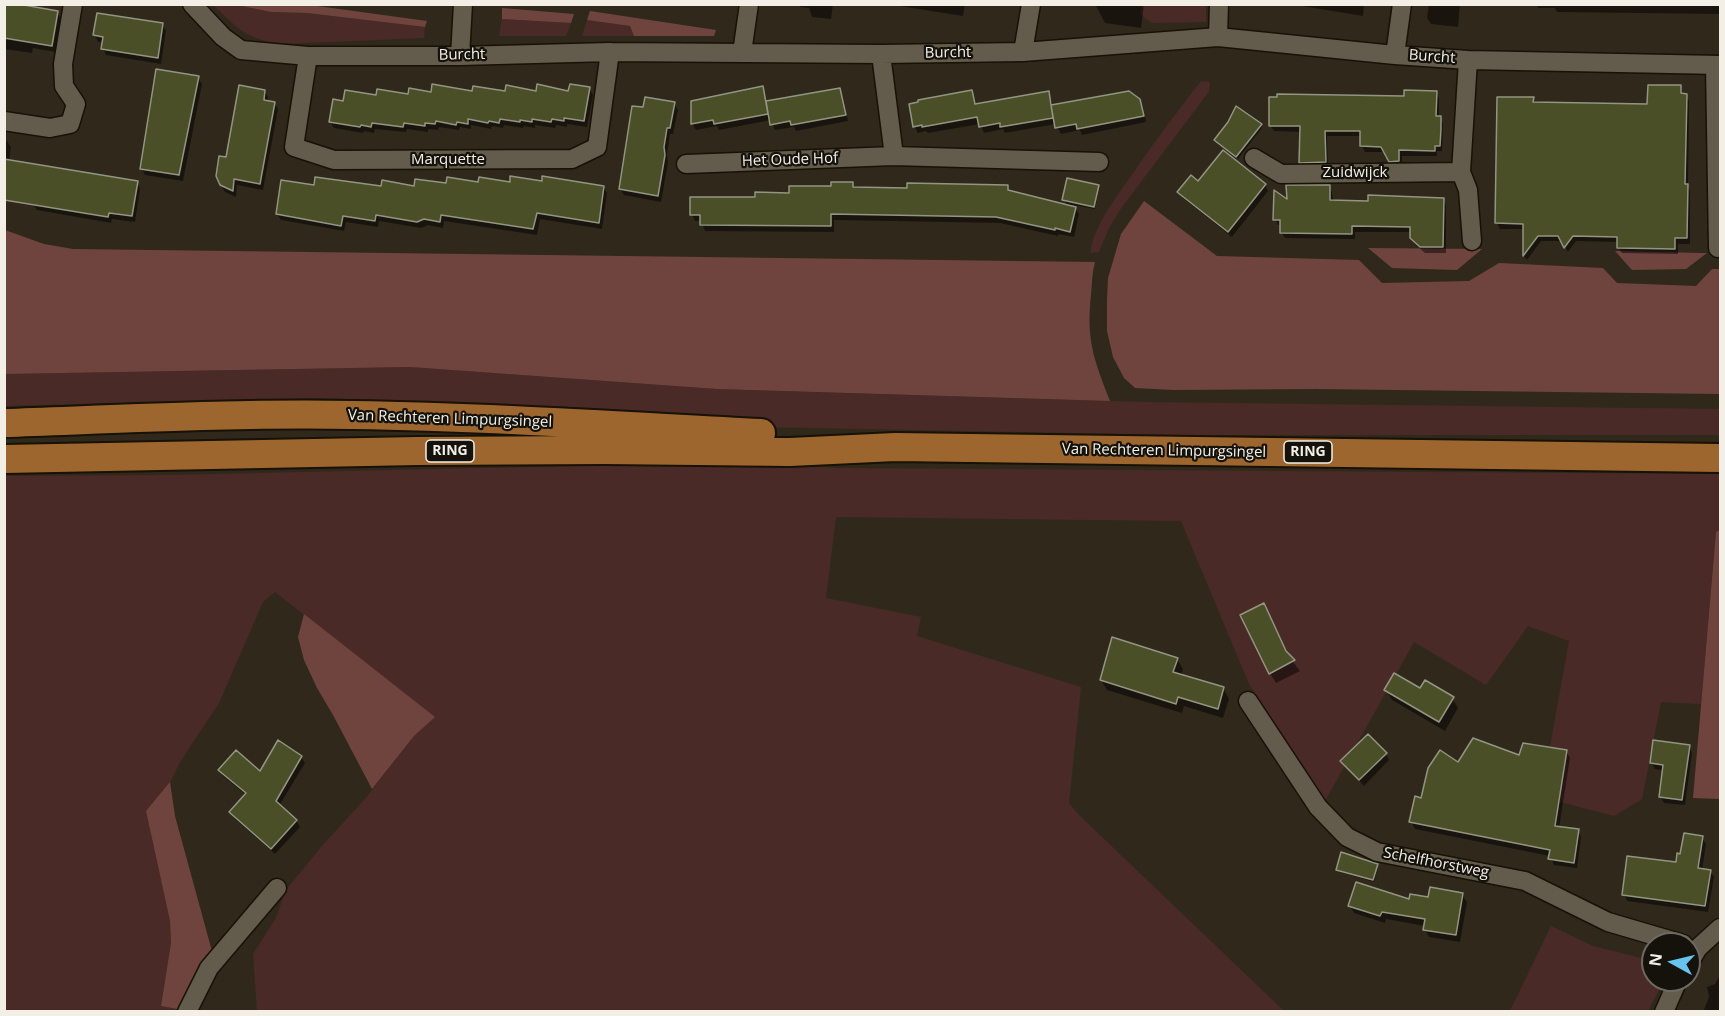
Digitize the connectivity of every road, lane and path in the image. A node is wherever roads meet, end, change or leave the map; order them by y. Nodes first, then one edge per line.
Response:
1 (73, 4) edge
2 (192, 4) edge
3 (463, 4) edge
4 (749, 4) edge
5 (1030, 4) edge
6 (1219, 4) edge
7 (1402, 4) edge
8 (1218, 37) junction
9 (610, 52) junction
10 (1023, 52) junction
11 (742, 53) junction
12 (881, 54) junction
13 (1395, 55) junction
14 (308, 56) junction
15 (460, 56) junction
16 (1468, 60) junction
17 (1718, 65) edge
18 (4, 121) edge
19 (894, 156) junction
20 (1254, 158) dead end
21 (1099, 162) dead end
22 (686, 164) dead end
23 (1461, 172) junction
24 (1472, 240) dead end
25 (1718, 248) dead end
26 (4, 423) edge
27 (895, 447) junction
28 (1720, 458) edge
29 (4, 459) edge
30 (1248, 701) dead end
31 (277, 888) dead end
32 (1720, 928) edge
33 (1641, 933) edge
34 (1701, 942) edge
35 (1673, 992) edge
36 (187, 1011) edge
37 (1664, 1011) edge

1 - 18 street
2 - 14 street, Burcht
3 - 15 street
4 - 11 street
5 - 10 street
6 - 8 street
7 - 13 street
8 - 10 street, Burcht
8 - 13 street, Burcht
9 - 11 street, Burcht
9 - 14 street, Marquette
9 - 15 street, Burcht
10 - 12 street, Burcht
11 - 12 street, Burcht
12 - 19 street
13 - 16 street, Burcht
14 - 15 street, Burcht
16 - 17 street, Burcht
16 - 23 street
17 - 25 street
19 - 21 street, Het Oude Hof
19 - 22 street, Het Oude Hof
20 - 23 street, Zuidwijck
23 - 24 street
26 - 27 main road, Van Rechteren Limpurgsingel / RING
27 - 28 main road, Van Rechteren Limpurgsingel / RING
27 - 29 main road, Van Rechteren Limpurgsingel / RING
30 - 33 street, Schelfhorstweg
31 - 36 street
32 - 34 street
35 - 37 street

